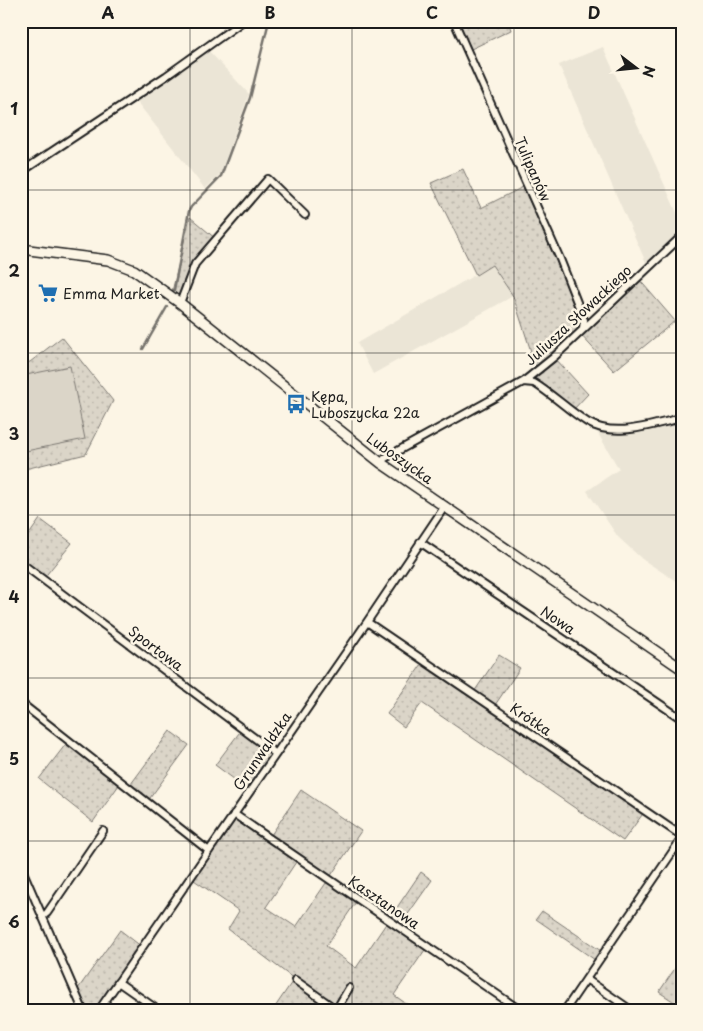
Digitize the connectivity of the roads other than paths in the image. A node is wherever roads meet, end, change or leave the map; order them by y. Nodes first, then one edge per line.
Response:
1 (243, 21) edge
2 (454, 21) edge
3 (21, 172) edge
4 (305, 214) dead end
5 (682, 236) edge
6 (21, 249) edge
7 (180, 303) junction
8 (583, 328) junction
9 (523, 382) junction
10 (682, 418) edge
11 (381, 463) junction
12 (444, 506) junction
13 (420, 542) junction
14 (21, 563) edge
15 (367, 622) junction
16 (682, 669) edge
17 (21, 703) edge
18 (682, 719) edge
19 (276, 754) junction
20 (234, 814) junction
21 (103, 831) dead end
22 (682, 837) edge
23 (209, 851) junction
24 (21, 867) edge
25 (42, 917) junction
26 (586, 979) junction
27 (295, 980) dead end
28 (118, 982) junction
29 (349, 988) dead end
30 (82, 1010) edge
31 (99, 1010) edge
32 (158, 1010) edge
33 (337, 1010) edge
34 (520, 1010) edge
35 (565, 1010) edge
36 (631, 1010) edge

1 - 3 street
2 - 8 street, Tulipanów
4 - 7 street
5 - 8 street, Juliusza Słowackiego
6 - 7 street, Luboszycka
7 - 11 street, Luboszycka
8 - 9 street, Juliusza Słowackiego
9 - 10 street
9 - 11 street, Juliusza Słowackiego
11 - 12 street, Luboszycka
12 - 13 street, Grunwaldzka
12 - 16 street, Luboszycka
13 - 15 street, Grunwaldzka
13 - 18 street, Nowa
14 - 19 street, Sportowa
15 - 19 street, Grunwaldzka
15 - 22 street, Krótka
17 - 23 street
19 - 20 street, Grunwaldzka
20 - 23 street, Grunwaldzka
20 - 34 street, Kasztanowa
21 - 25 street
22 - 26 street
23 - 28 street, Grunwaldzka
24 - 25 street
25 - 30 street
26 - 35 street
26 - 36 street
27 - 33 street
28 - 31 street, Grunwaldzka
28 - 32 street
29 - 33 street

